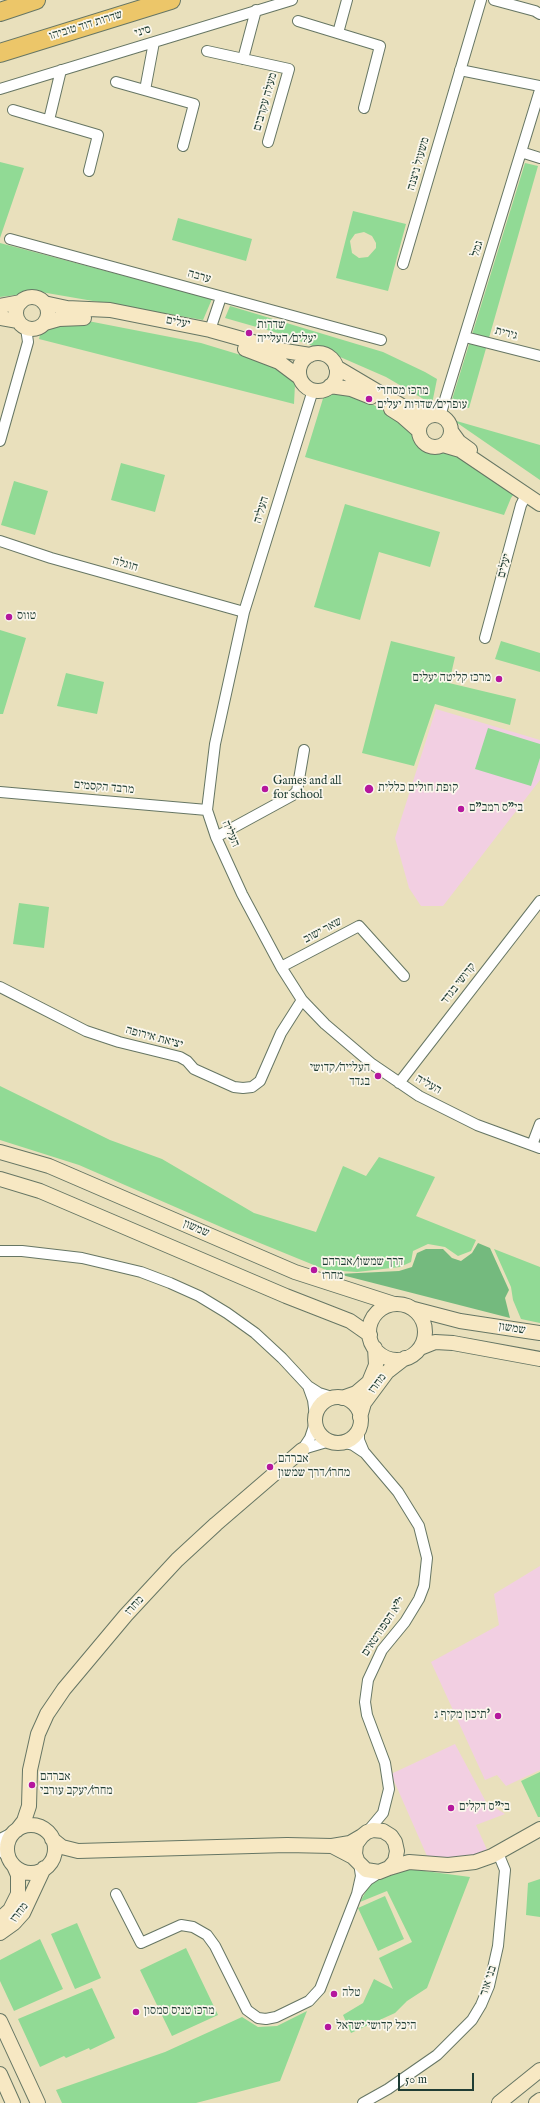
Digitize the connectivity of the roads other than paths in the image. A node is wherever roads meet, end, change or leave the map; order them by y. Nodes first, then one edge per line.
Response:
1 (36, 0) edge
2 (172, 0) edge
3 (292, 0) edge
4 (347, 0) edge
5 (481, 0) edge
6 (494, 0) edge
7 (256, 10) junction
8 (0, 12) edge
9 (540, 14) edge
10 (298, 21) dead end
11 (338, 33) junction
12 (154, 42) junction
13 (207, 51) dead end
14 (0, 53) edge
15 (242, 59) junction
16 (61, 70) junction
17 (460, 70) junction
18 (116, 82) dead end
19 (540, 86) edge
20 (0, 89) edge
21 (145, 90) junction
22 (540, 90) edge
23 (364, 108) dead end
24 (13, 110) dead end
25 (49, 120) junction
26 (268, 142) dead end
27 (183, 146) dead end
28 (521, 152) junction
29 (540, 158) edge
30 (89, 170) dead end
31 (10, 239) dead end
32 (403, 264) dead end
33 (221, 297) junction
34 (21, 302) junction
35 (44, 303) junction
36 (0, 306) edge
37 (0, 318) edge
38 (45, 322) junction
39 (22, 325) junction
40 (210, 330) junction
41 (465, 337) junction
42 (381, 340) dead end
43 (310, 355) junction
44 (540, 356) edge
45 (336, 367) junction
46 (300, 377) junction
47 (330, 386) junction
48 (313, 390) junction
49 (434, 416) junction
50 (418, 431) junction
51 (451, 431) junction
52 (0, 441) edge
53 (443, 445) junction
54 (533, 496) edge
55 (540, 504) edge
56 (0, 541) edge
57 (244, 612) junction
58 (485, 638) dead end
59 (304, 750) dead end
60 (0, 792) edge
61 (207, 810) junction
62 (216, 837) junction
63 (540, 901) edge
64 (281, 967) junction
65 (404, 976) dead end
66 (0, 987) edge
67 (302, 1000) junction
68 (399, 1083) junction
69 (540, 1124) edge
70 (536, 1147) edge
71 (0, 1152) edge
72 (0, 1179) edge
73 (0, 1251) edge
74 (394, 1304) junction
75 (414, 1309) junction
76 (540, 1333) edge
77 (372, 1342) junction
78 (420, 1348) junction
79 (405, 1358) junction
80 (540, 1359) edge
81 (308, 1386) junction
82 (338, 1398) junction
83 (315, 1419) junction
84 (359, 1422) junction
85 (335, 1442) junction
86 (302, 1450) junction
87 (365, 1453) junction
88 (30, 1800) junction
89 (386, 1808) junction
90 (540, 1829) edge
91 (16, 1831) junction
92 (48, 1834) junction
93 (364, 1834) junction
94 (0, 1839) edge
95 (395, 1842) junction
96 (332, 1846) junction
97 (78, 1851) junction
98 (498, 1853) junction
99 (8, 1858) edge
100 (358, 1862) junction
101 (418, 1862) junction
102 (47, 1866) junction
103 (385, 1870) junction
104 (116, 1894) dead end
105 (358, 1894) junction
106 (0, 1919) edge
107 (0, 1933) edge
108 (0, 2021) edge
109 (540, 2070) edge
110 (0, 2074) edge
111 (540, 2100) edge
112 (13, 2103) edge
113 (38, 2103) edge
114 (363, 2103) edge
115 (499, 2103) edge
116 (536, 2103) edge

1 - 8 highway
2 - 14 highway, שדרות דוד טוביהו
3 - 7 street, סיני
4 - 11 street
5 - 17 street, משעול ניצנה
6 - 9 street
7 - 12 street, סיני
7 - 15 street
10 - 11 street
11 - 23 street
12 - 16 street, סיני
12 - 21 street
13 - 15 street, מעלה עקרבים
15 - 26 street, מעלה עקרבים
16 - 20 street, סיני
16 - 25 street
17 - 19 street
17 - 32 street, משעול ניצנה
18 - 21 street
21 - 27 street
22 - 28 street, גמל
24 - 25 street
25 - 30 street
28 - 29 street
28 - 41 street, גמל
31 - 33 street, ערבה
33 - 40 street
33 - 42 street, ערבה
34 - 35 street
34 - 36 street
34 - 39 street
35 - 38 street
35 - 40 street, יעלים
37 - 39 street
38 - 39 street
38 - 46 street, יעלים
39 - 52 street
40 - 43 street, יעלים
41 - 44 street, גירית
41 - 49 street, גמל
43 - 45 street
43 - 46 street
45 - 47 street
45 - 49 street
46 - 48 street
47 - 48 street
47 - 50 street
48 - 57 street, העליה
49 - 50 street
49 - 51 street
50 - 53 street
51 - 53 street
51 - 54 street
53 - 54 street
54 - 55 street
54 - 58 street, יעלים
56 - 57 street, חוגלה
57 - 61 street, העליה
59 - 62 street
60 - 61 street, מרבד הקסמים
61 - 62 street, העליה
62 - 64 street, העליה
63 - 68 street, קדושי בגדד
64 - 65 street, שאר ישוב
64 - 67 street, העליה
66 - 67 street, יציאת אירופה
67 - 68 street, העליה
68 - 70 street, העליה
69 - 70 street
71 - 74 street, שמשון
72 - 77 street
73 - 81 street
74 - 75 street
74 - 77 street
75 - 76 street, שמשון
75 - 78 street
77 - 79 street
77 - 82 street, מחרז
78 - 79 street
78 - 80 street, שמשון
79 - 84 street, מחרז
81 - 82 street
81 - 83 street
82 - 83 street
82 - 84 street
83 - 85 street
83 - 86 street, מחרז
84 - 85 street
84 - 87 street
85 - 86 street, מחרז
85 - 87 street
86 - 88 street, מחרז
87 - 89 street, י"א הספורטאים
88 - 91 street, מחרז
88 - 92 street, מחרז
89 - 93 street
89 - 95 street
90 - 98 street
91 - 92 street
91 - 94 street
91 - 99 street
92 - 97 street
92 - 102 street
93 - 95 street
93 - 96 street
93 - 100 street
95 - 101 street
95 - 103 street
96 - 97 street
96 - 100 street
97 - 102 street
98 - 101 street
98 - 114 street, בני אור
99 - 102 street
99 - 106 street, מחרז
100 - 103 street
100 - 105 street
101 - 103 street
102 - 107 street, מחרז
103 - 105 street
104 - 105 street
108 - 113 street
109 - 115 street
110 - 112 street
111 - 116 street

